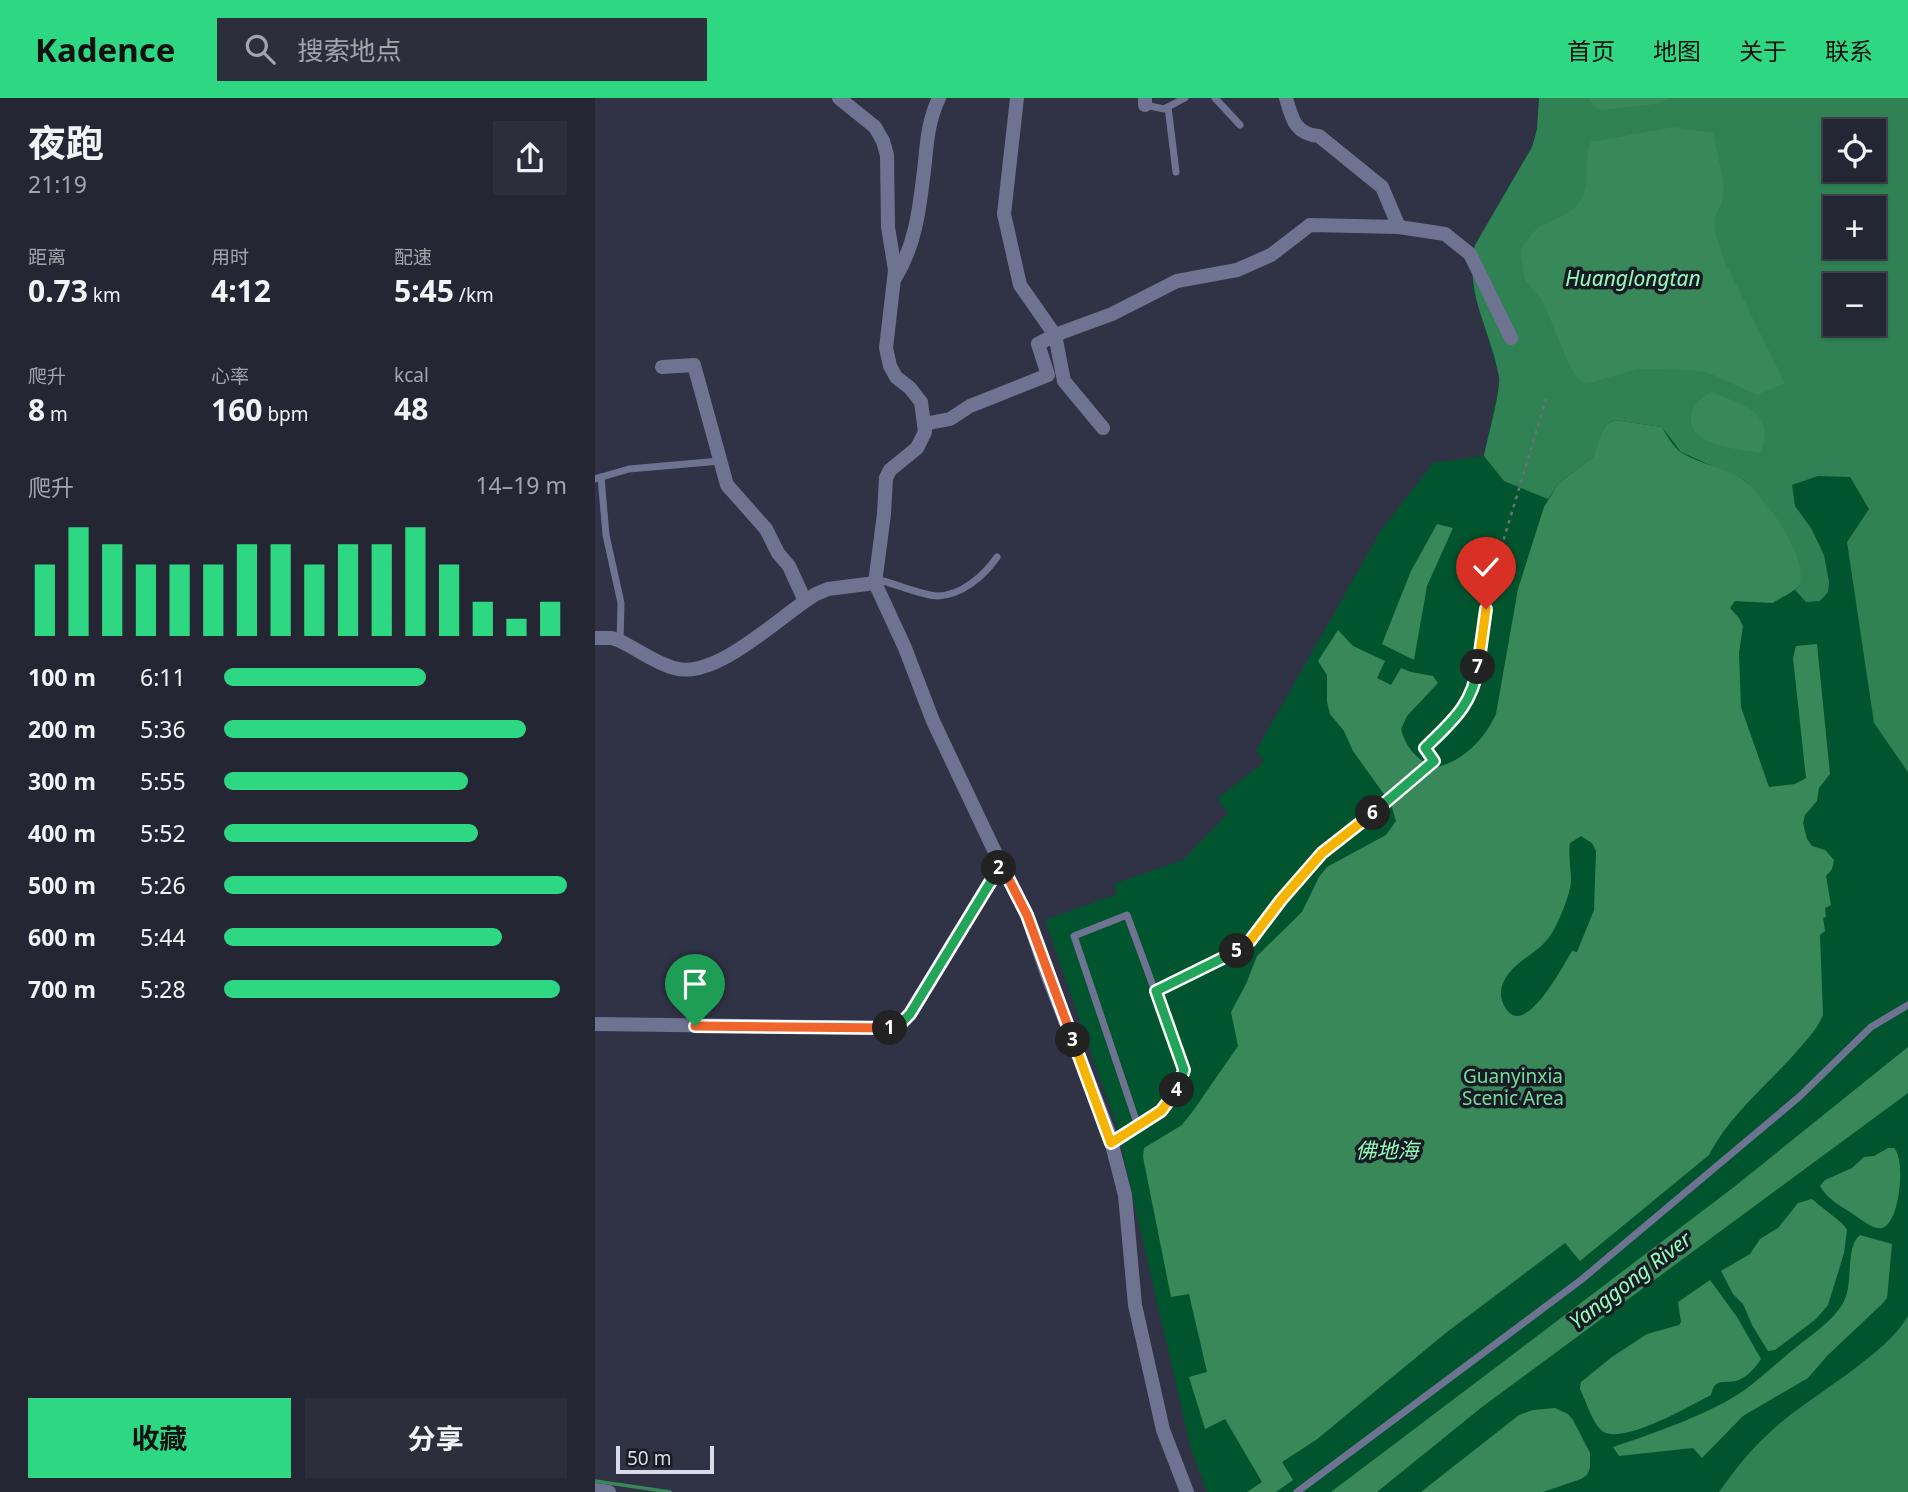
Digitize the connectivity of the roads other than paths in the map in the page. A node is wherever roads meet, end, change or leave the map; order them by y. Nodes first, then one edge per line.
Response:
1 (839, 98) edge
2 (939, 98) edge
3 (1017, 98) edge
4 (1185, 98) edge
5 (1215, 98) edge
6 (1286, 98) edge
7 (1145, 102) edge
8 (1168, 107) junction
9 (1240, 125) dead end
10 (1176, 173) dead end
11 (1399, 227) junction
12 (894, 278) junction
13 (1055, 335) junction
14 (1511, 338) dead end
15 (662, 367) dead end
16 (924, 424) junction
17 (1103, 428) dead end
18 (720, 461) junction
19 (598, 478) edge
20 (997, 557) dead end
21 (874, 583) junction
22 (805, 601) junction
23 (595, 639) edge
24 (620, 640) junction
25 (1388, 802) road end
26 (1001, 864) junction
27 (1156, 991) junction
28 (1908, 1005) edge
29 (595, 1024) edge
30 (1138, 1126) junction
31 (1111, 1143) junction
32 (595, 1490) edge
33 (609, 1492) edge
34 (1187, 1492) edge
35 (1297, 1492) edge

1 - 12 street
2 - 12 street
3 - 13 street
4 - 8 lane
5 - 9 lane
6 - 11 street
7 - 8 lane
8 - 10 lane
11 - 13 street
11 - 14 street
12 - 16 street
13 - 16 street
13 - 17 street
15 - 18 street
16 - 21 street
18 - 19 lane
18 - 22 street
19 - 24 lane
20 - 21 lane
21 - 22 street
21 - 26 street
22 - 24 street
23 - 24 street
25 - 27 lane
26 - 29 street
26 - 31 street
27 - 30 lane
27 - 30 lane
28 - 35 lane
30 - 31 lane
31 - 34 street
32 - 33 street

